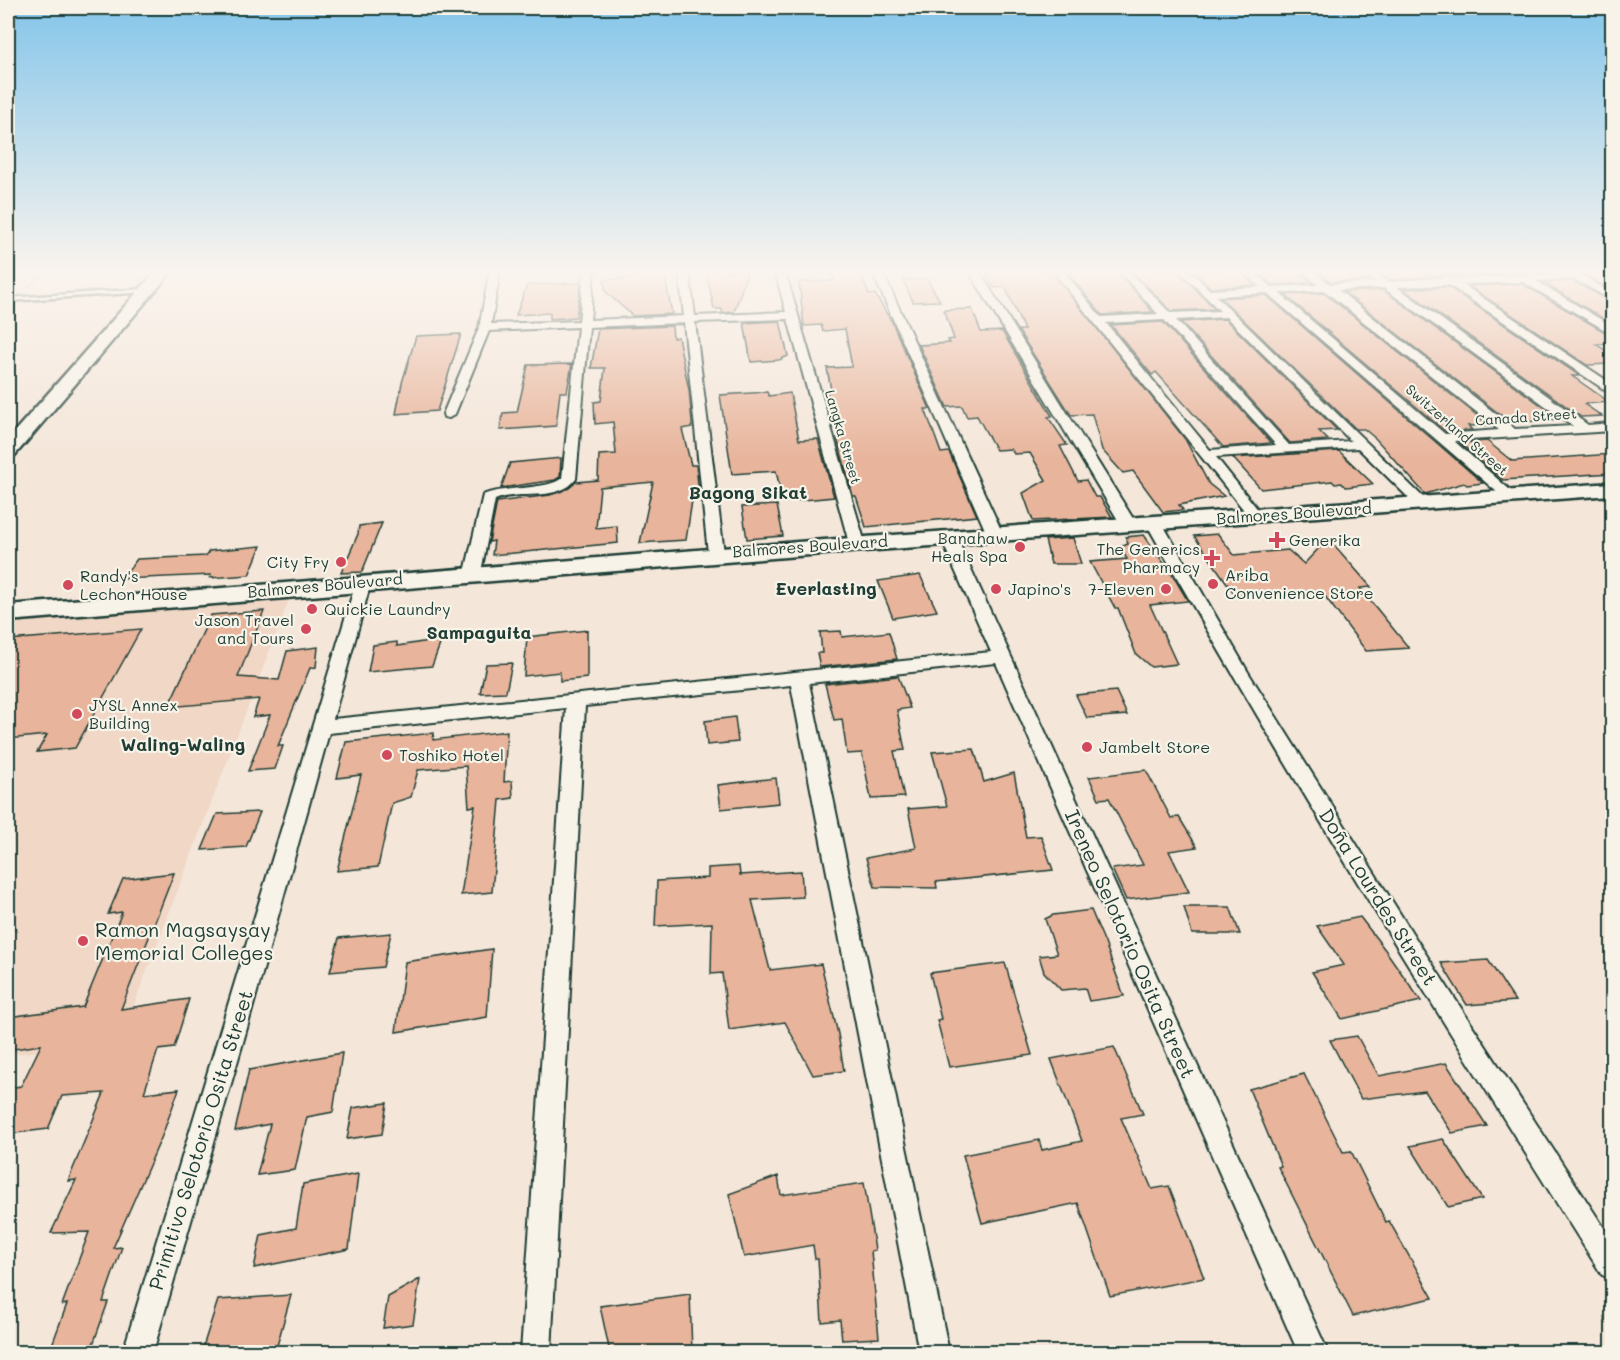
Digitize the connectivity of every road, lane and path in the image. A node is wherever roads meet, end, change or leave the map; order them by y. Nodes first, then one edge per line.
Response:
1 (109, 334) edge
2 (482, 334) edge
3 (581, 334) edge
4 (691, 334) edge
5 (798, 334) edge
6 (905, 334) edge
7 (1014, 334) edge
8 (1110, 334) edge
9 (1184, 334) edge
10 (1251, 334) edge
11 (1321, 334) edge
12 (1387, 334) edge
13 (1455, 334) edge
14 (1530, 334) edge
15 (1612, 389) edge
16 (449, 414) dead end
17 (1612, 427) edge
18 (1586, 429) junction
19 (1511, 433) junction
20 (1442, 438) junction
21 (1362, 444) junction
22 (1286, 449) junction
23 (8, 451) edge
24 (1206, 454) junction
25 (1612, 489) edge
26 (1510, 496) junction
27 (1422, 503) junction
28 (1256, 516) junction
29 (1154, 524) junction
30 (1130, 525) junction
31 (994, 532) junction
32 (948, 536) junction
33 (857, 543) junction
34 (716, 553) junction
35 (473, 572) junction
36 (363, 582) junction
37 (8, 612) edge
38 (1002, 657) junction
39 (799, 678) junction
40 (576, 701) junction
41 (321, 727) junction
42 (13, 852) dead end
43 (8, 863) edge
44 (8, 928) edge
45 (15, 931) dead end
46 (1612, 1265) edge
47 (138, 1353) edge
48 (536, 1353) edge
49 (934, 1353) edge
50 (1313, 1353) edge

1 - 23 main road
2 - 16 street
3 - 35 street
4 - 34 street
5 - 33 street, Langka Street
6 - 31 street
7 - 30 street
8 - 24 street
9 - 22 street
10 - 21 street
11 - 20 street, Switzerland Street
12 - 19 street
13 - 18 street
14 - 15 street
17 - 18 street, Canada Street
18 - 19 street, Canada Street
19 - 20 street, Canada Street
20 - 26 street, Switzerland Street
21 - 22 street
21 - 27 street
22 - 24 street
24 - 28 street
25 - 26 main road, Balmores Boulevard
26 - 27 main road, Balmores Boulevard
27 - 28 main road, Balmores Boulevard
28 - 29 main road, Balmores Boulevard
29 - 30 main road, Balmores Boulevard
29 - 46 street, Doña Lourdes Street
30 - 31 main road, Balmores Boulevard
31 - 32 main road, Balmores Boulevard
32 - 33 main road, Balmores Boulevard
32 - 38 street, Ireneo Selotorio Osita Street
33 - 34 main road, Balmores Boulevard
34 - 35 main road, Balmores Boulevard
35 - 36 main road, Balmores Boulevard
36 - 37 main road, Balmores Boulevard
36 - 41 street, Primitivo Selotorio Osita Street
38 - 39 street
38 - 50 street, Ireneo Selotorio Osita Street
39 - 40 street
39 - 49 street
40 - 41 street
40 - 48 street
41 - 47 street, Primitivo Selotorio Osita Street
42 - 43 path
44 - 45 path

